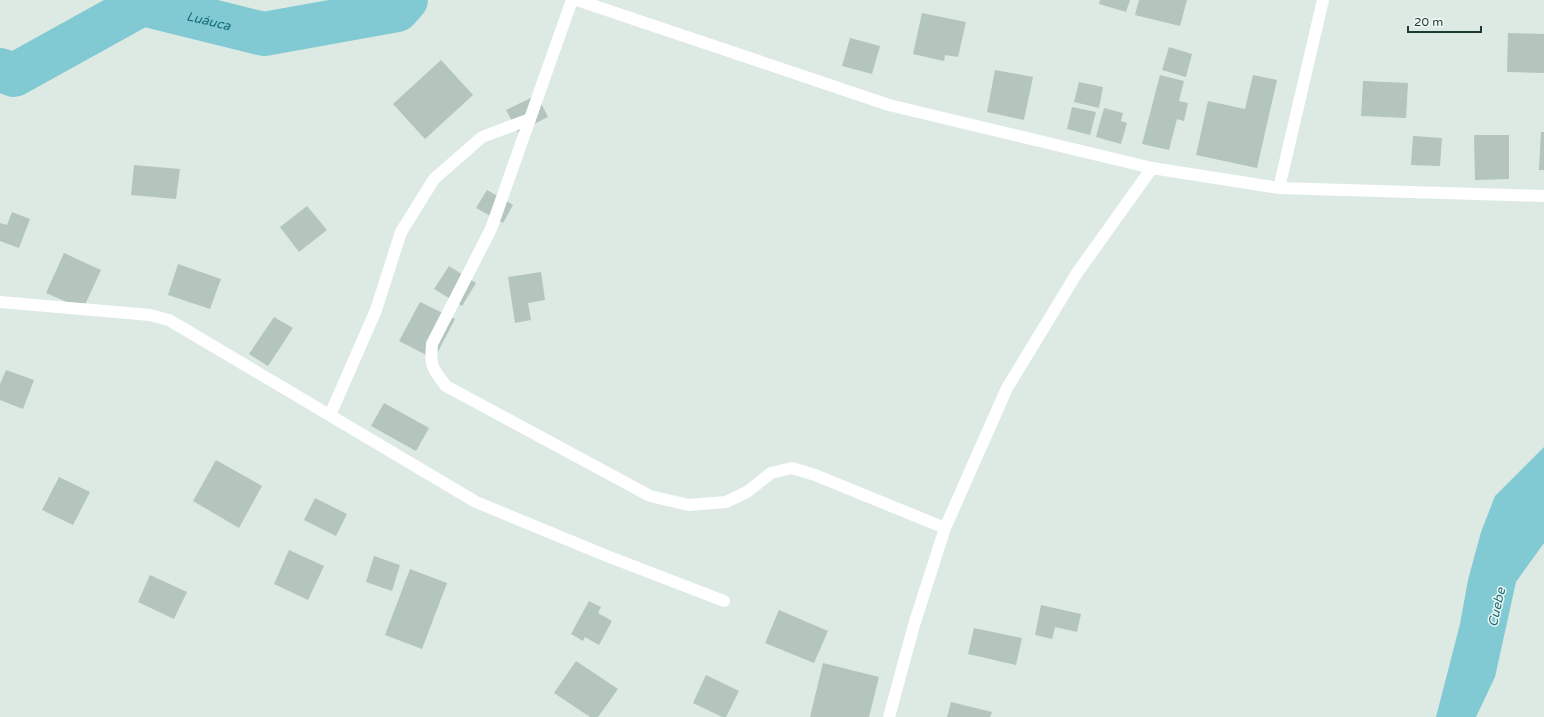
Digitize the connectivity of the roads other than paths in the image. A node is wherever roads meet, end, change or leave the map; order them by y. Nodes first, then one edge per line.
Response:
1 (572, 0) edge
2 (577, 0) edge
3 (1323, 0) edge
4 (530, 119) junction
5 (1152, 168) junction
6 (1279, 188) junction
7 (1544, 196) edge
8 (0, 302) edge
9 (330, 415) junction
10 (945, 528) junction
11 (724, 601) dead end
12 (889, 717) edge

1 - 4 street
2 - 5 street
3 - 6 street
4 - 9 street
4 - 10 street
5 - 6 street
5 - 10 street
6 - 7 street
8 - 9 street
9 - 11 street
10 - 12 street

